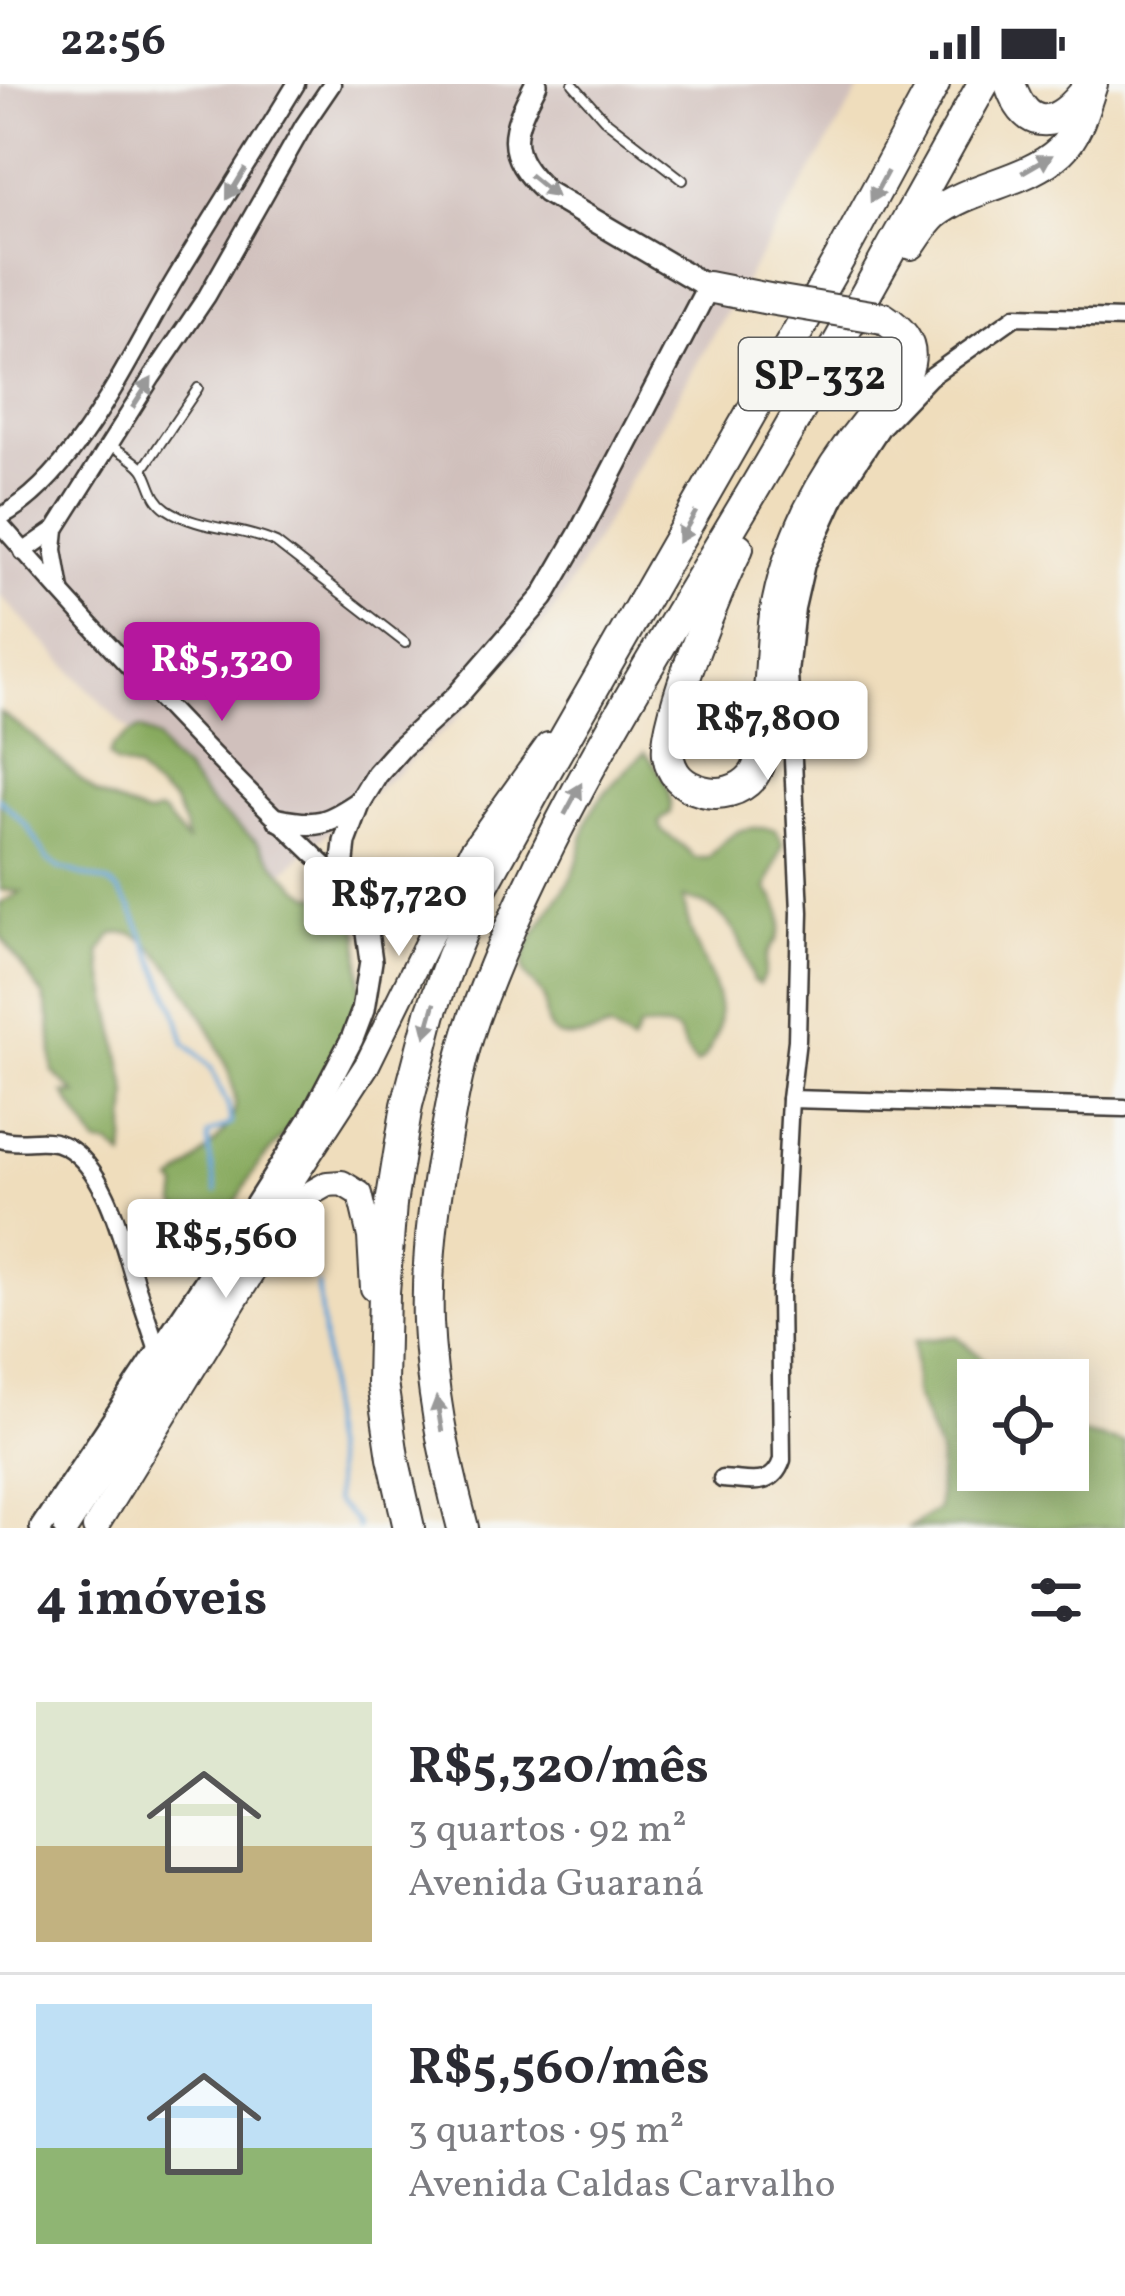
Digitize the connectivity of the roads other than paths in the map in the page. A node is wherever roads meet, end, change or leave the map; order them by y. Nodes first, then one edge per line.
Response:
1 (296, 84) edge
2 (332, 84) edge
3 (536, 84) edge
4 (573, 84) edge
5 (982, 84) edge
6 (1010, 84) edge
7 (1091, 84) edge
8 (932, 86) edge
9 (683, 180) dead end
10 (208, 229) junction
11 (236, 242) junction
12 (875, 276) junction
13 (176, 278) junction
14 (708, 287) junction
15 (207, 296) junction
16 (154, 315) junction
17 (1125, 320) edge
18 (184, 329) junction
19 (198, 388) dead end
20 (96, 416) junction
21 (109, 444) junction
22 (142, 469) junction
23 (764, 472) junction
24 (0, 520) edge
25 (56, 529) junction
26 (23, 552) junction
27 (62, 597) junction
28 (405, 643) dead end
29 (595, 684) junction
30 (360, 802) junction
31 (279, 820) junction
32 (347, 886) junction
33 (790, 1099) junction
34 (1125, 1108) edge
35 (0, 1139) edge
36 (158, 1351) junction
37 (382, 1383) junction
38 (722, 1479) dead end
39 (41, 1528) edge
40 (66, 1528) edge
41 (95, 1528) edge
42 (409, 1528) edge
43 (463, 1528) edge

1 -> 10 street
2 - 11 street
3 -> 14 street
4 - 9 lane
5 - 12 highway, SP-332
6 - 7 highway
12 -> 7 highway
8 -> 29 highway, SP-332
10 - 11 street
10 - 13 street
11 - 15 street
12 - 23 highway, SP-332
13 - 15 street
13 - 16 street
14 - 23 highway, bridge
14 - 30 street
15 - 18 street
16 - 18 street
16 - 20 street
17 - 33 street
21 -> 18 street
19 - 22 lane
20 - 21 street
20 - 24 street
21 - 22 lane
21 - 25 street
22 - 28 lane
43 -> 23 highway, SP-332
24 - 26 street
25 - 26 street
25 - 27 street
26 - 27 street
27 - 31 street
29 -> 37 highway, SP-332
29 - 40 main road
30 - 31 street
30 - 32 street
31 - 32 street
32 - 36 street
33 - 34 street
33 - 38 street
35 - 36 street
36 - 39 street
37 - 41 main road
37 - 42 highway, SP-332

